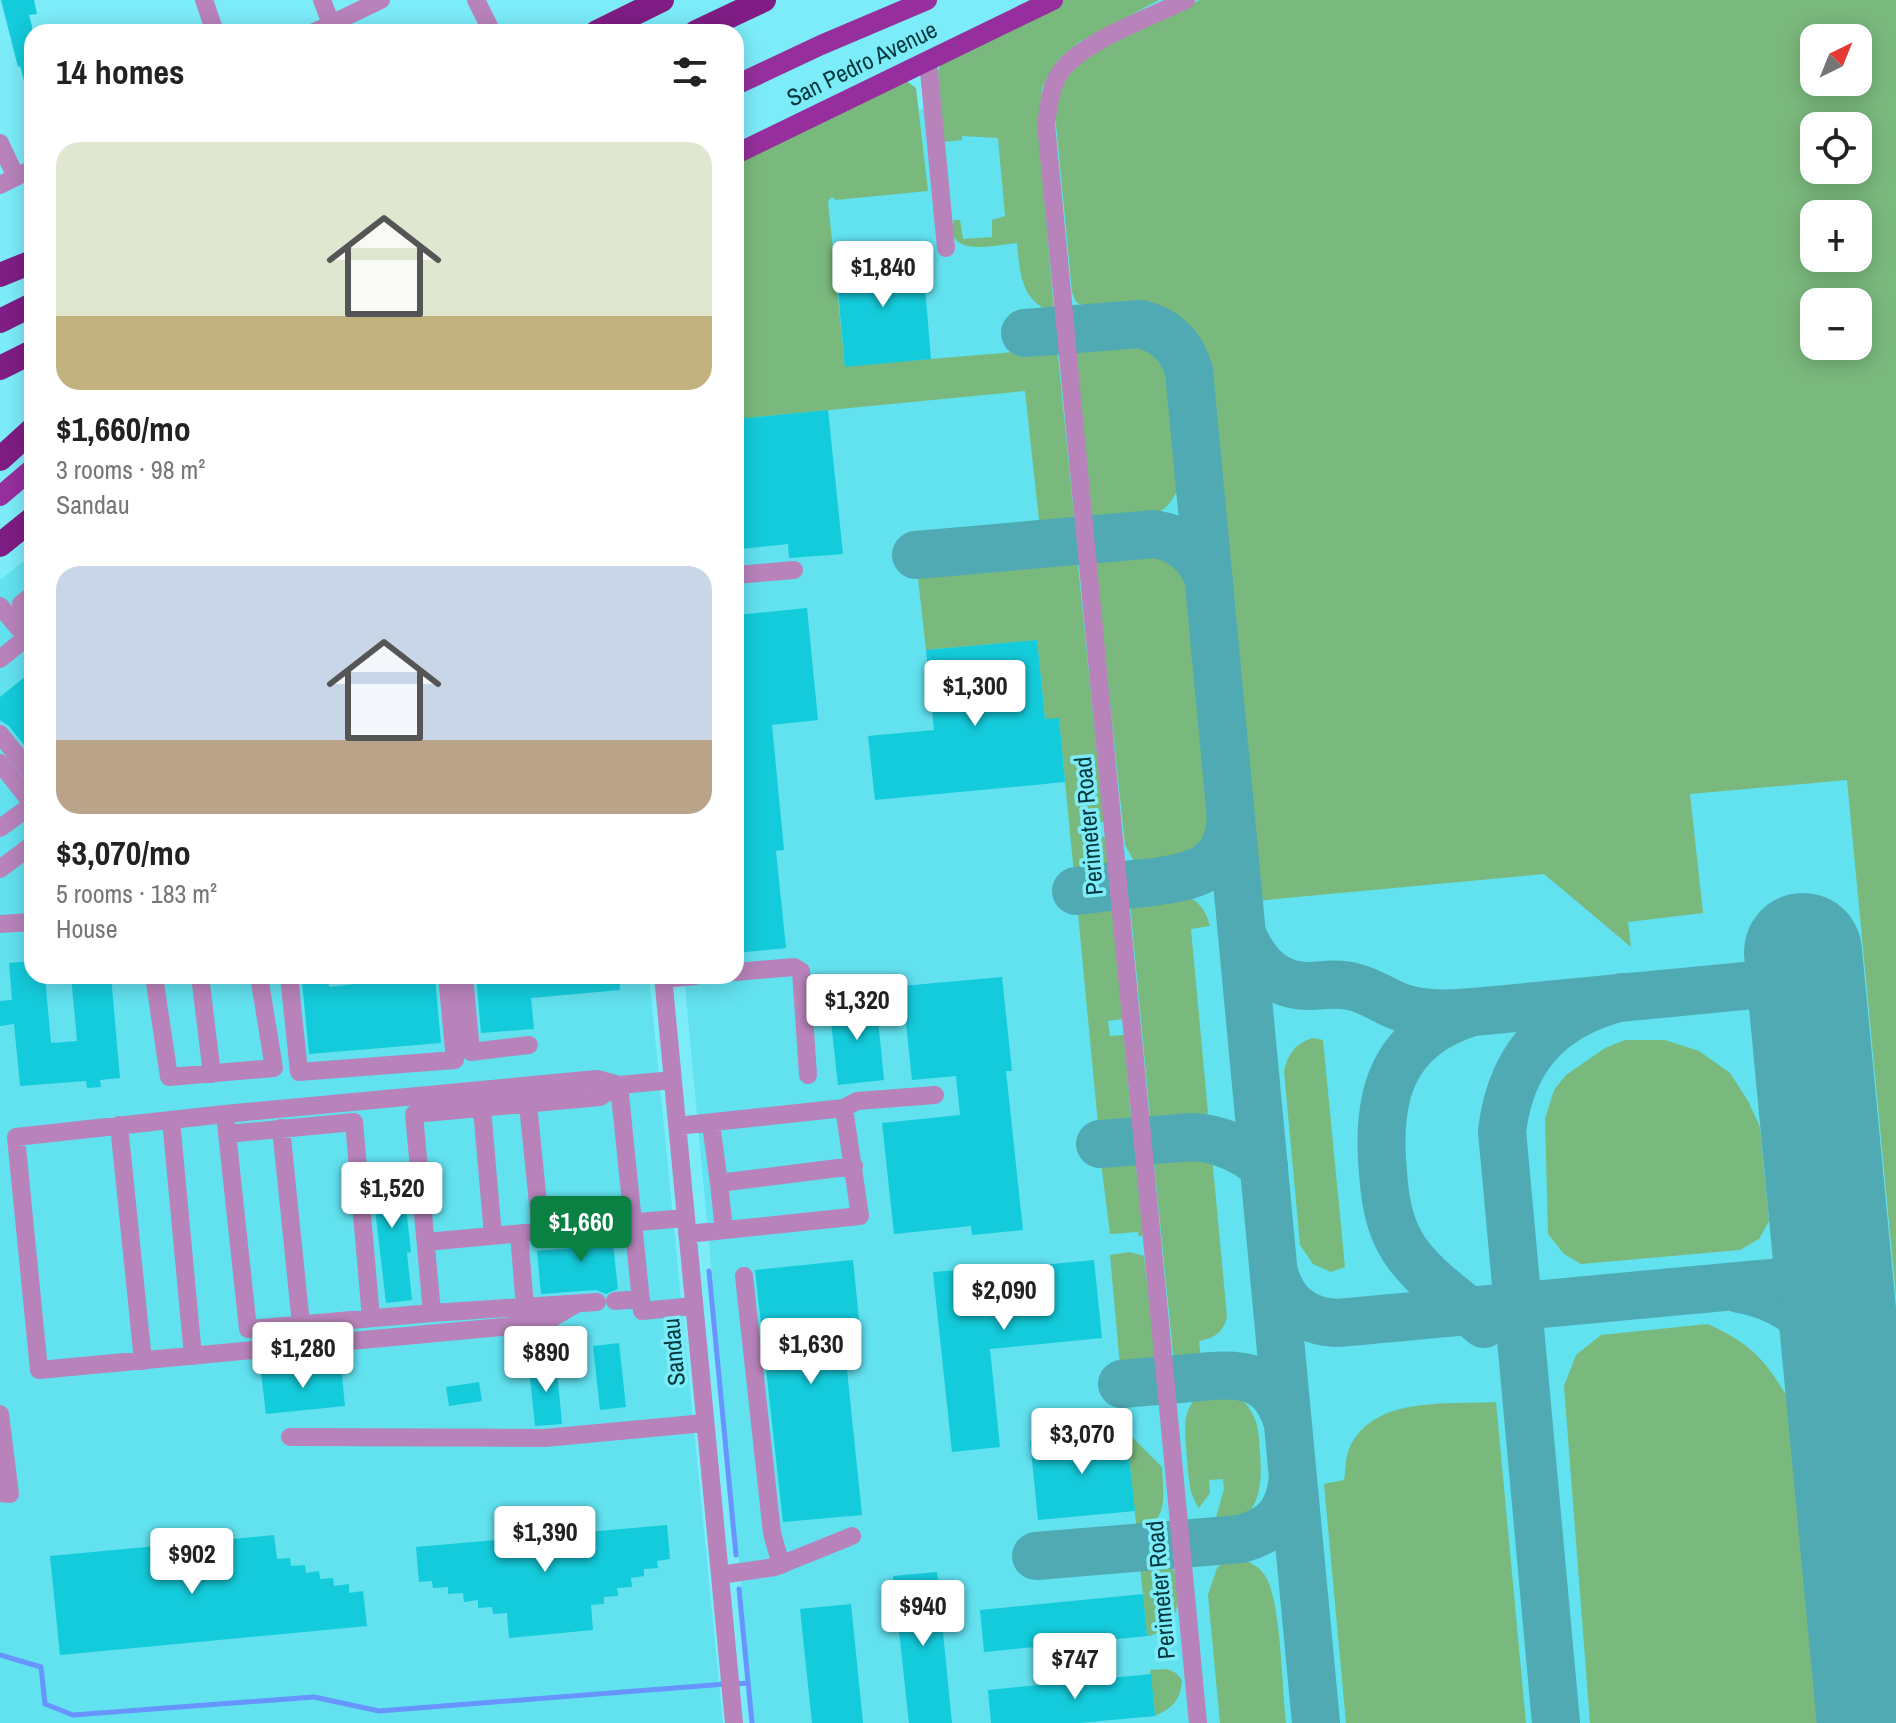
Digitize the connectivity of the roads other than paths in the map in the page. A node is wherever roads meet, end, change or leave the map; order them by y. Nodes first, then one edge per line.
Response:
1 (204, 0) edge
2 (322, 0) edge
3 (476, 0) edge
4 (662, 0) edge
5 (764, 0) edge
6 (927, 0) edge
7 (1053, 0) edge
8 (1186, 0) edge
9 (371, 2) edge
10 (212, 24) edge
11 (322, 24) edge
12 (330, 24) edge
13 (488, 24) edge
14 (613, 24) edge
15 (713, 24) edge
16 (928, 61) junction
17 (744, 81) edge
18 (0, 143) edge
19 (744, 150) edge
20 (16, 177) edge
21 (946, 248) dead end
22 (24, 265) edge
23 (0, 275) edge
24 (24, 309) edge
25 (0, 321) edge
26 (24, 356) edge
27 (0, 368) edge
28 (24, 437) edge
29 (0, 459) edge
30 (24, 476) edge
31 (0, 496) edge
32 (24, 526) edge
33 (0, 545) edge
34 (794, 570) dead end
35 (744, 574) edge
36 (0, 606) edge
37 (24, 633) edge
38 (24, 644) edge
39 (0, 659) edge
40 (0, 734) edge
41 (0, 763) edge
42 (24, 764) edge
43 (24, 793) edge
44 (24, 814) edge
45 (0, 828) edge
46 (24, 851) edge
47 (0, 869) edge
48 (24, 922) edge
49 (0, 924) edge
50 (744, 971) edge
51 (155, 984) edge
52 (201, 984) edge
53 (260, 984) edge
54 (290, 984) edge
55 (448, 984) edge
56 (465, 984) edge
57 (664, 984) edge
58 (529, 1045) dead end
59 (212, 1074) junction
60 (808, 1075) dead end
61 (673, 1080) junction
62 (619, 1085) junction
63 (935, 1095) dead end
64 (528, 1105) junction
65 (844, 1108) junction
66 (482, 1109) junction
67 (225, 1114) junction
68 (171, 1120) junction
69 (711, 1124) junction
70 (119, 1125) junction
71 (677, 1126) junction
72 (281, 1128) junction
73 (227, 1134) junction
74 (854, 1166) junction
75 (719, 1183) junction
76 (623, 1224) junction
77 (687, 1226) junction
78 (578, 1228) tunnel mouth
79 (724, 1230) junction
80 (541, 1232) junction
81 (519, 1234) junction
82 (493, 1236) junction
83 (426, 1242) junction
84 (744, 1276) dead end
85 (640, 1299) junction
86 (576, 1304) junction
87 (694, 1306) junction
88 (525, 1307) junction
89 (432, 1313) junction
90 (371, 1318) junction
91 (301, 1324) junction
92 (248, 1329) junction
93 (250, 1351) junction
94 (193, 1356) junction
95 (143, 1361) junction
96 (0, 1414) edge
97 (705, 1423) junction
98 (290, 1437) dead end
99 (0, 1493) edge
100 (852, 1536) dead end
101 (781, 1565) junction
102 (720, 1575) junction
103 (734, 1723) edge
104 (1198, 1723) edge

1 - 10 street
2 - 11 street
3 - 13 street
4 - 14 highway
5 - 15 highway
6 - 17 main road, San Pedro Avenue
7 - 16 main road, San Pedro Avenue
8 - 104 street, Perimeter Road
9 - 12 street
16 - 19 main road, San Pedro Avenue
16 - 21 street
18 - 20 street
22 - 23 highway
24 - 25 highway
26 - 27 highway
28 - 29 highway
30 - 31 main road
32 - 33 highway
34 - 35 street
36 - 37 street
38 - 39 street
40 - 42 street
41 - 43 street
44 - 45 street
46 - 47 street
48 - 49 street
50 - 60 street
51 - 59 street
52 - 59 street
53 - 59 street
54 - 55 street
56 - 58 street
57 - 61 street, Sandau
61 - 62 street
61 - 71 street, Sandau
62 - 64 street
62 - 67 street
62 - 76 street
63 - 65 street
64 - 66 street
64 - 80 street
65 - 69 street
65 - 74 street
66 - 82 street
66 - 83 street
67 - 68 street
67 - 73 street
68 - 70 street
68 - 94 street
69 - 71 street
69 - 75 street
70 - 95 street
70 - 95 street
71 - 77 street, Sandau
72 - 73 street
72 - 90 street
72 - 91 street
73 - 92 street
74 - 75 street
74 - 79 street
75 - 79 street
76 - 77 street
76 - 85 street
77 - 79 street
77 - 87 street, Sandau
78 - 80 street
80 - 81 street
81 - 82 street
81 - 88 street
82 - 83 street
83 - 89 street
84 - 101 street
85 - 86 street
85 - 87 street
86 - 88 street
86 - 93 street
87 - 97 street, Sandau
88 - 89 street
89 - 90 street
90 - 91 street
91 - 92 street
92 - 93 street
93 - 94 street
94 - 95 street
96 - 99 street
97 - 98 street
97 - 102 street, Sandau
100 - 101 street
101 - 102 street
102 - 103 street, Sandau

